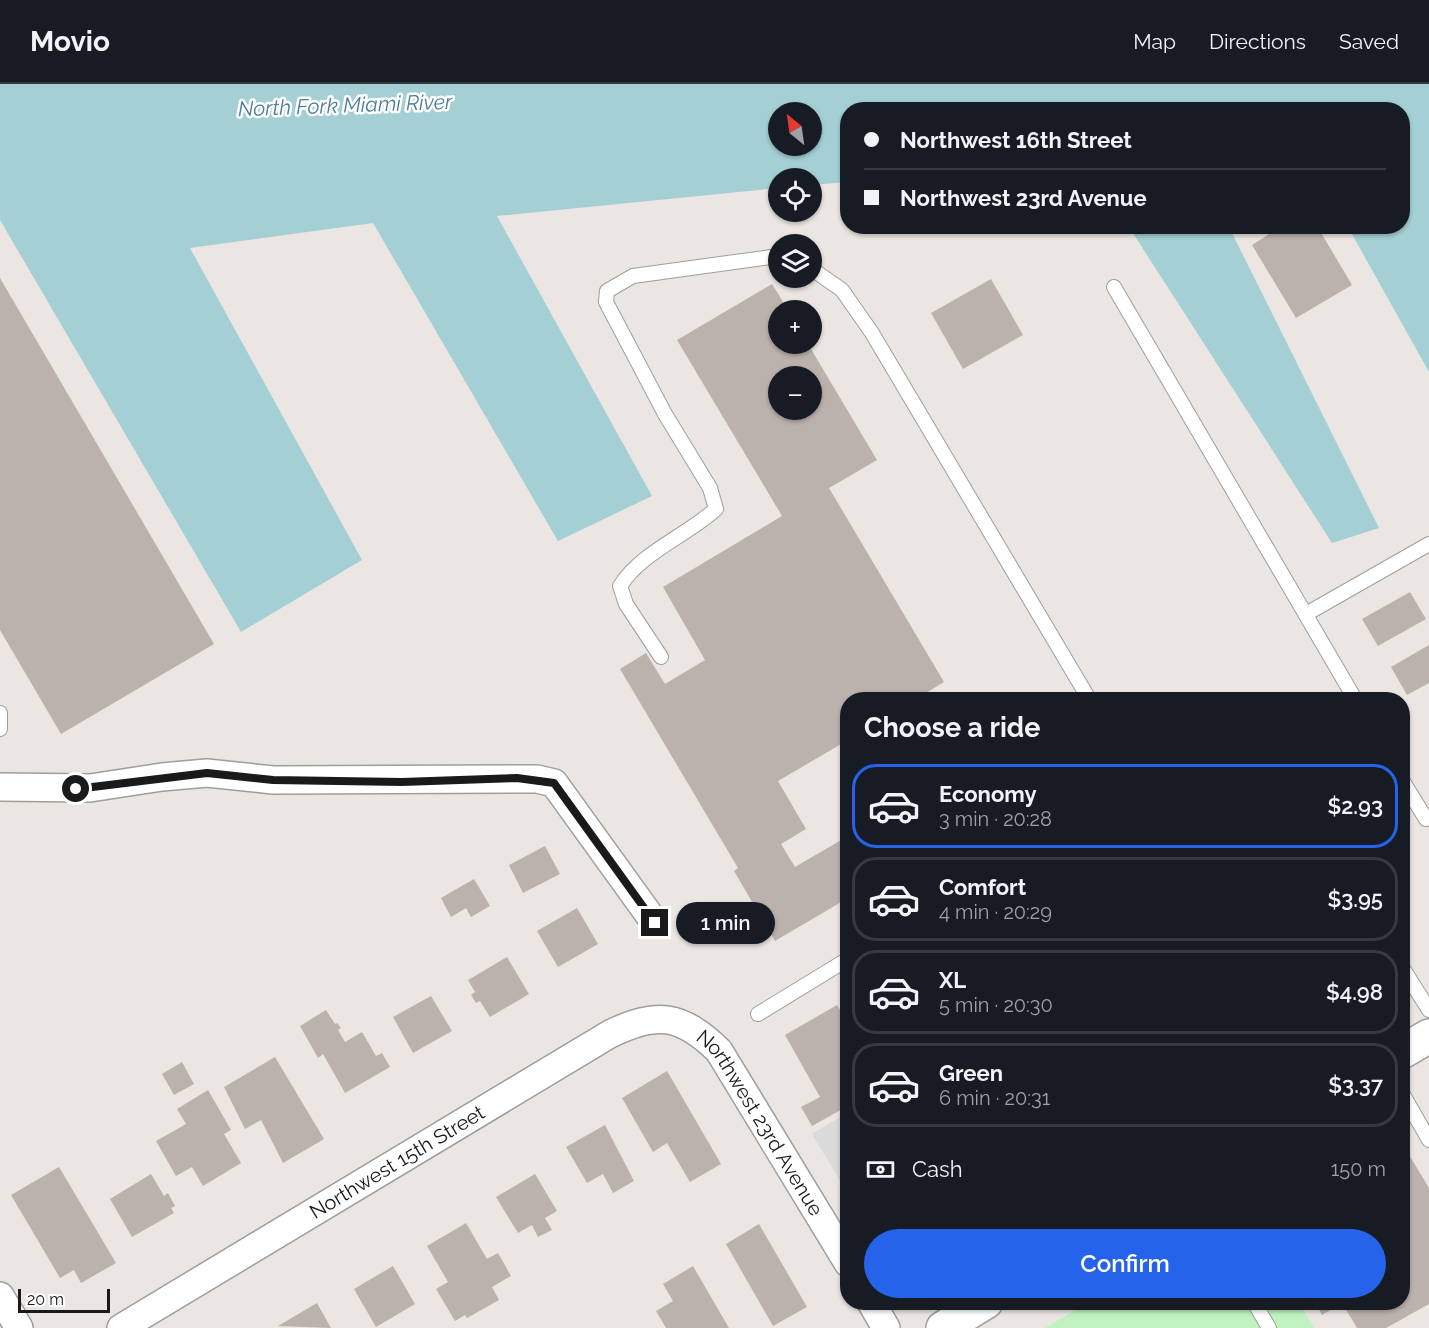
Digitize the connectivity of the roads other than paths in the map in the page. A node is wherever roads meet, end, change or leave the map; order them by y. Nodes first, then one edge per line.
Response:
1 (768, 257) edge
2 (822, 276) edge
3 (1114, 287) dead end
4 (1429, 544) edge
5 (1306, 615) junction
6 (661, 657) dead end
7 (1085, 692) edge
8 (1351, 692) edge
9 (0, 713) edge
10 (0, 729) edge
11 (0, 787) edge
12 (1410, 792) edge
13 (1428, 820) edge
14 (655, 923) dead end
15 (840, 964) edge
16 (1410, 980) edge
17 (1429, 1010) edge
18 (758, 1014) dead end
19 (683, 1022) joint
20 (1429, 1036) edge
21 (1410, 1047) edge
22 (1410, 1107) edge
23 (1429, 1140) edge
24 (840, 1250) edge
25 (0, 1296) edge
26 (876, 1310) edge
27 (974, 1310) edge
28 (1259, 1310) edge
29 (949, 1326) edge
30 (19, 1328) edge
31 (121, 1328) edge
32 (886, 1328) edge
33 (1269, 1328) edge

1 - 6 lane
2 - 7 lane
3 - 5 lane
4 - 5 lane
5 - 8 lane
9 - 10 lane
11 - 14 street
12 - 13 lane
15 - 18 lane
16 - 17 lane
19 - 24 street, Northwest 23rd Avenue
19 - 31 street, Northwest 15th Street
20 - 21 street
22 - 23 lane
25 - 30 street
26 - 32 street
27 - 29 street
28 - 33 lane

